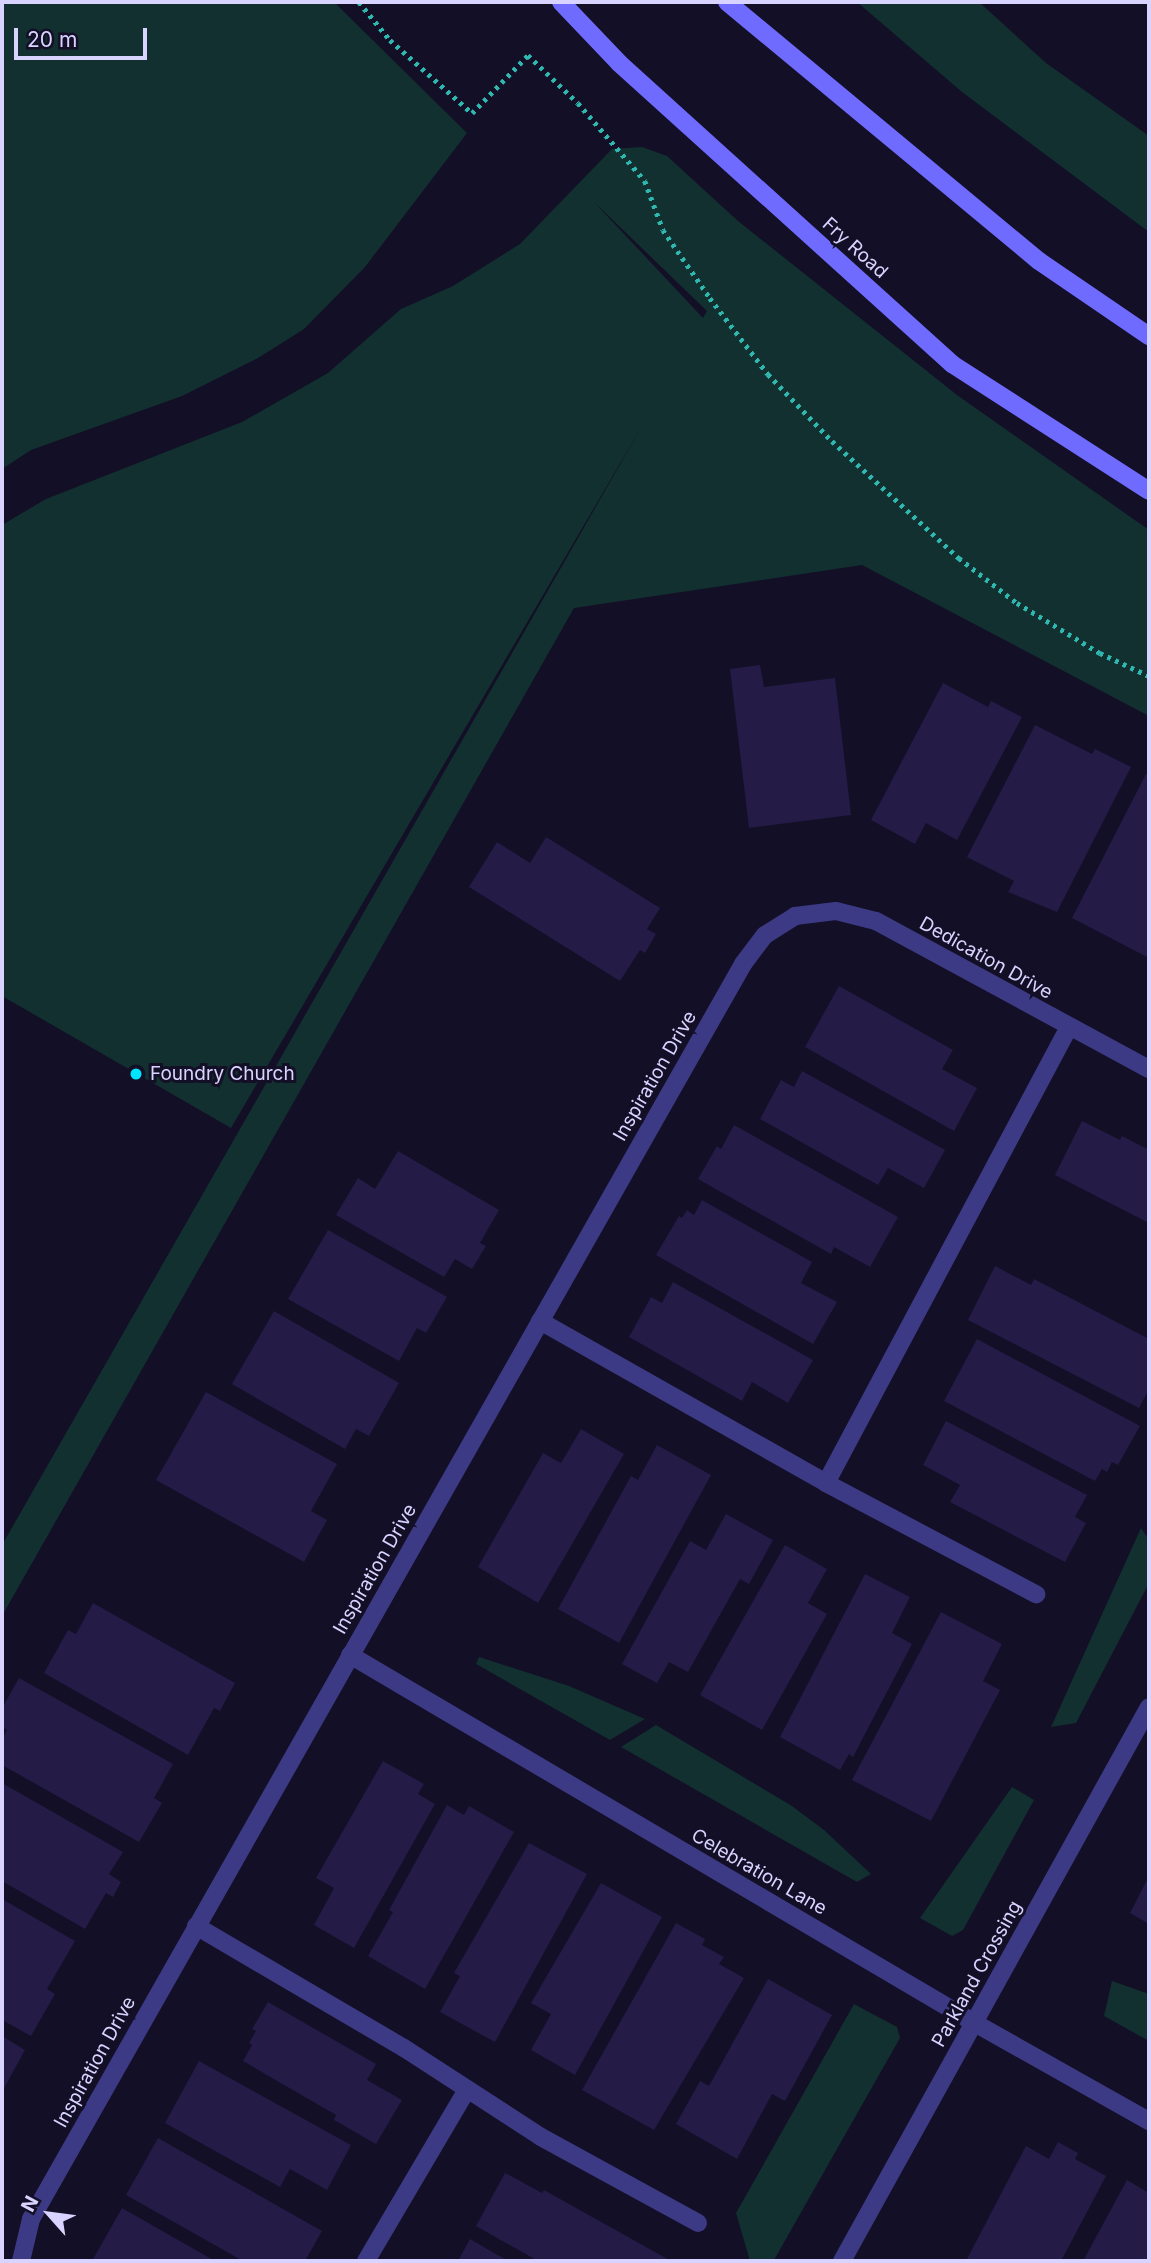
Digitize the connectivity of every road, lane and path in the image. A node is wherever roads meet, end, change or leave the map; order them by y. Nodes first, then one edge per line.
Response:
1 (359, 2) edge
2 (561, 2) edge
3 (727, 2) edge
4 (1149, 336) edge
5 (1149, 491) edge
6 (1149, 676) edge
7 (795, 916) joint
8 (1069, 1027) junction
9 (1149, 1069) edge
10 (540, 1321) junction
11 (826, 1483) junction
12 (1036, 1594) dead end
13 (350, 1655) junction
14 (1149, 1707) edge
15 (196, 1926) junction
16 (973, 2022) junction
17 (466, 2091) junction
18 (1149, 2121) edge
19 (698, 2223) dead end
20 (21, 2261) edge
21 (366, 2261) edge
22 (842, 2261) edge

1 - 6 path
2 - 5 main road, Fry Road
3 - 4 main road
7 - 8 street, Dedication Drive
7 - 10 street, Inspiration Drive
8 - 9 street, Dedication Drive
8 - 11 street
10 - 11 street
10 - 13 street, Inspiration Drive
11 - 12 street
13 - 15 street, Inspiration Drive
13 - 16 street, Celebration Lane
14 - 16 street, Parkland Crossing
15 - 17 street
15 - 20 street, Inspiration Drive
16 - 18 street, Celebration Lane
16 - 22 street, Parkland Crossing
17 - 19 street
17 - 21 street

